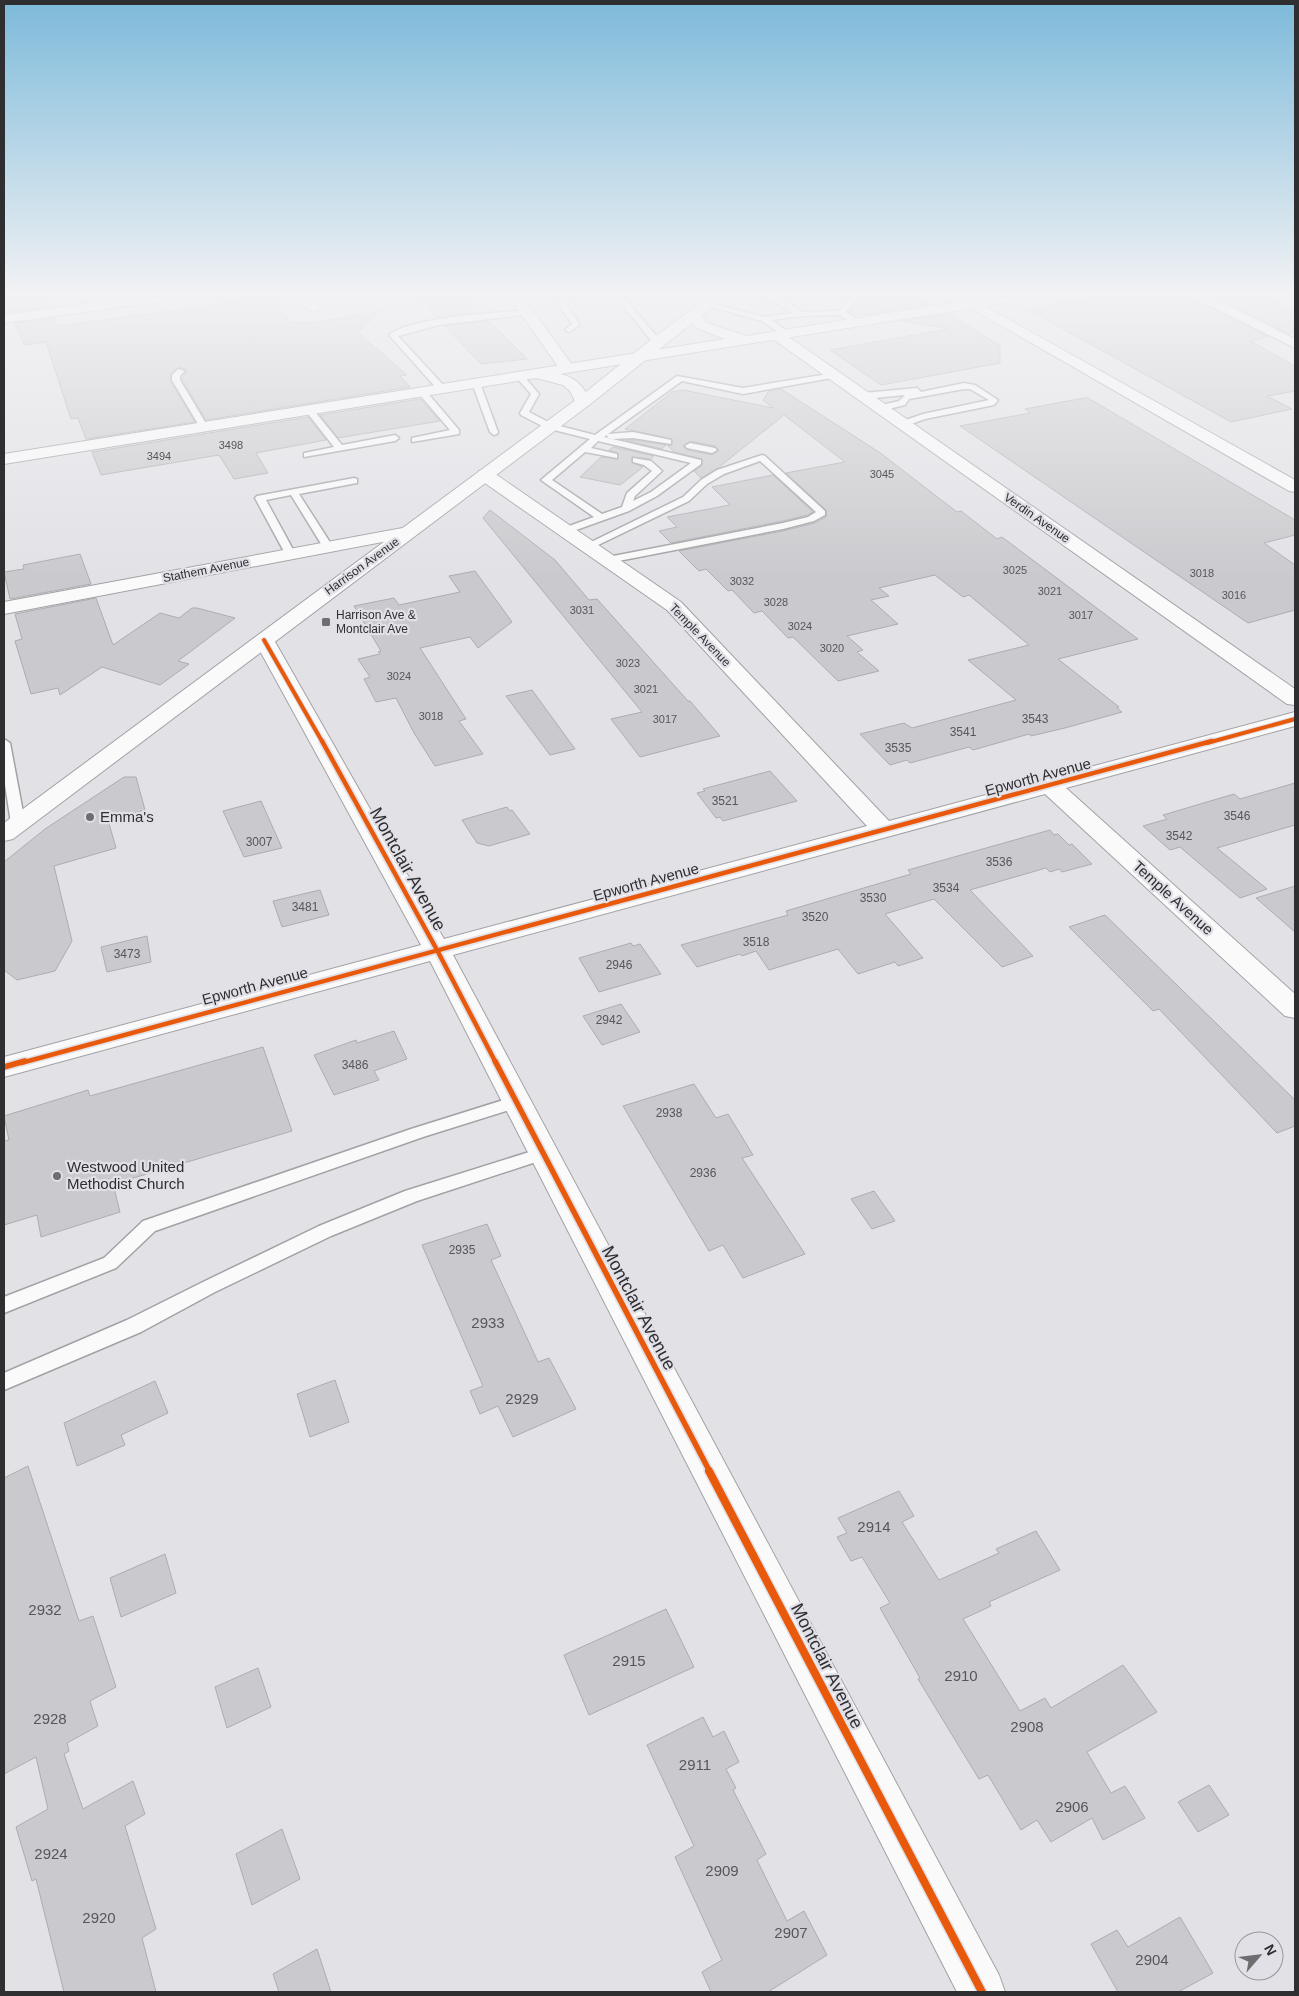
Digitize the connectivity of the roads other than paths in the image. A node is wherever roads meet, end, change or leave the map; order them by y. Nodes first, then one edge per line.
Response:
1 (182, 390) edge
2 (434, 390) edge
3 (479, 390) edge
4 (533, 390) edge
5 (579, 390) edge
6 (598, 390) edge
7 (663, 390) edge
8 (855, 390) edge
9 (923, 390) edge
10 (943, 390) edge
11 (977, 390) edge
12 (1125, 390) edge
13 (939, 391) joint
14 (422, 392) junction
15 (864, 396) junction
16 (583, 402) junction
17 (880, 408) junction
18 (309, 410) junction
19 (903, 424) junction
20 (549, 426) junction
21 (204, 427) junction
22 (494, 432) dead end
23 (395, 438) dead end
24 (597, 438) junction
25 (415, 440) dead end
26 (668, 442) dead end
27 (690, 446) dead end
28 (340, 448) junction
29 (584, 449) junction
30 (712, 450) dead end
31 (307, 455) dead end
32 (614, 456) dead end
33 (4, 459) edge
34 (636, 460) dead end
35 (485, 475) junction
36 (354, 481) dead end
37 (1295, 487) edge
38 (294, 493) junction
39 (626, 509) junction
40 (601, 518) junction
41 (565, 531) junction
42 (408, 532) junction
43 (588, 546) junction
44 (328, 547) junction
45 (290, 555) junction
46 (608, 560) junction
47 (4, 608) edge
48 (264, 640) junction
49 (1295, 700) edge
50 (1295, 719) edge
51 (4, 744) edge
52 (1050, 786) junction
53 (11, 828) edge
54 (885, 831) junction
55 (437, 950) junction
56 (1295, 1010) edge
57 (4, 1067) edge
58 (516, 1102) junction
59 (542, 1154) junction
60 (4, 1305) edge
61 (4, 1382) edge
62 (982, 1992) edge

1 - 21 lane
2 - 14 street
3 - 22 lane
4 - 20 lane
5 - 16 street
6 - 16 street, Harrison Avenue
7 - 24 lane
8 - 15 street, Verdin Avenue
9 - 15 lane
10 - 13 lane
11 - 19 lane
12 - 37 street
13 - 17 lane
14 - 18 street
14 - 25 lane
15 - 17 street, Verdin Avenue
16 - 20 street, Harrison Avenue
17 - 19 street, Verdin Avenue
18 - 21 street
18 - 28 lane
19 - 49 street, Verdin Avenue
20 - 24 lane
20 - 35 street, Harrison Avenue
21 - 33 street
23 - 28 lane
24 - 26 lane
24 - 29 lane
24 - 39 lane
27 - 30 lane
28 - 31 lane
29 - 32 lane
29 - 40 lane
34 - 39 lane
35 - 41 street, Temple Avenue
35 - 42 street, Harrison Avenue
36 - 38 lane
38 - 44 lane
38 - 45 lane
39 - 40 lane
40 - 41 lane
41 - 43 street, Temple Avenue
42 - 44 street, Stathem Avenue
42 - 48 street, Harrison Avenue
43 - 46 street, Temple Avenue
43 - 46 lane
44 - 45 street, Stathem Avenue
45 - 47 street, Stathem Avenue
46 - 54 street, Temple Avenue
48 - 53 street, Harrison Avenue
48 - 55 street, Montclair Avenue
50 - 52 street, Epworth Avenue
51 - 53 lane
52 - 54 street, Epworth Avenue
52 - 56 street, Temple Avenue
54 - 55 street, Epworth Avenue
55 - 57 street, Epworth Avenue
55 - 58 street, Montclair Avenue
58 - 59 street, Montclair Avenue
58 - 60 lane
59 - 61 lane
59 - 62 street, Montclair Avenue

